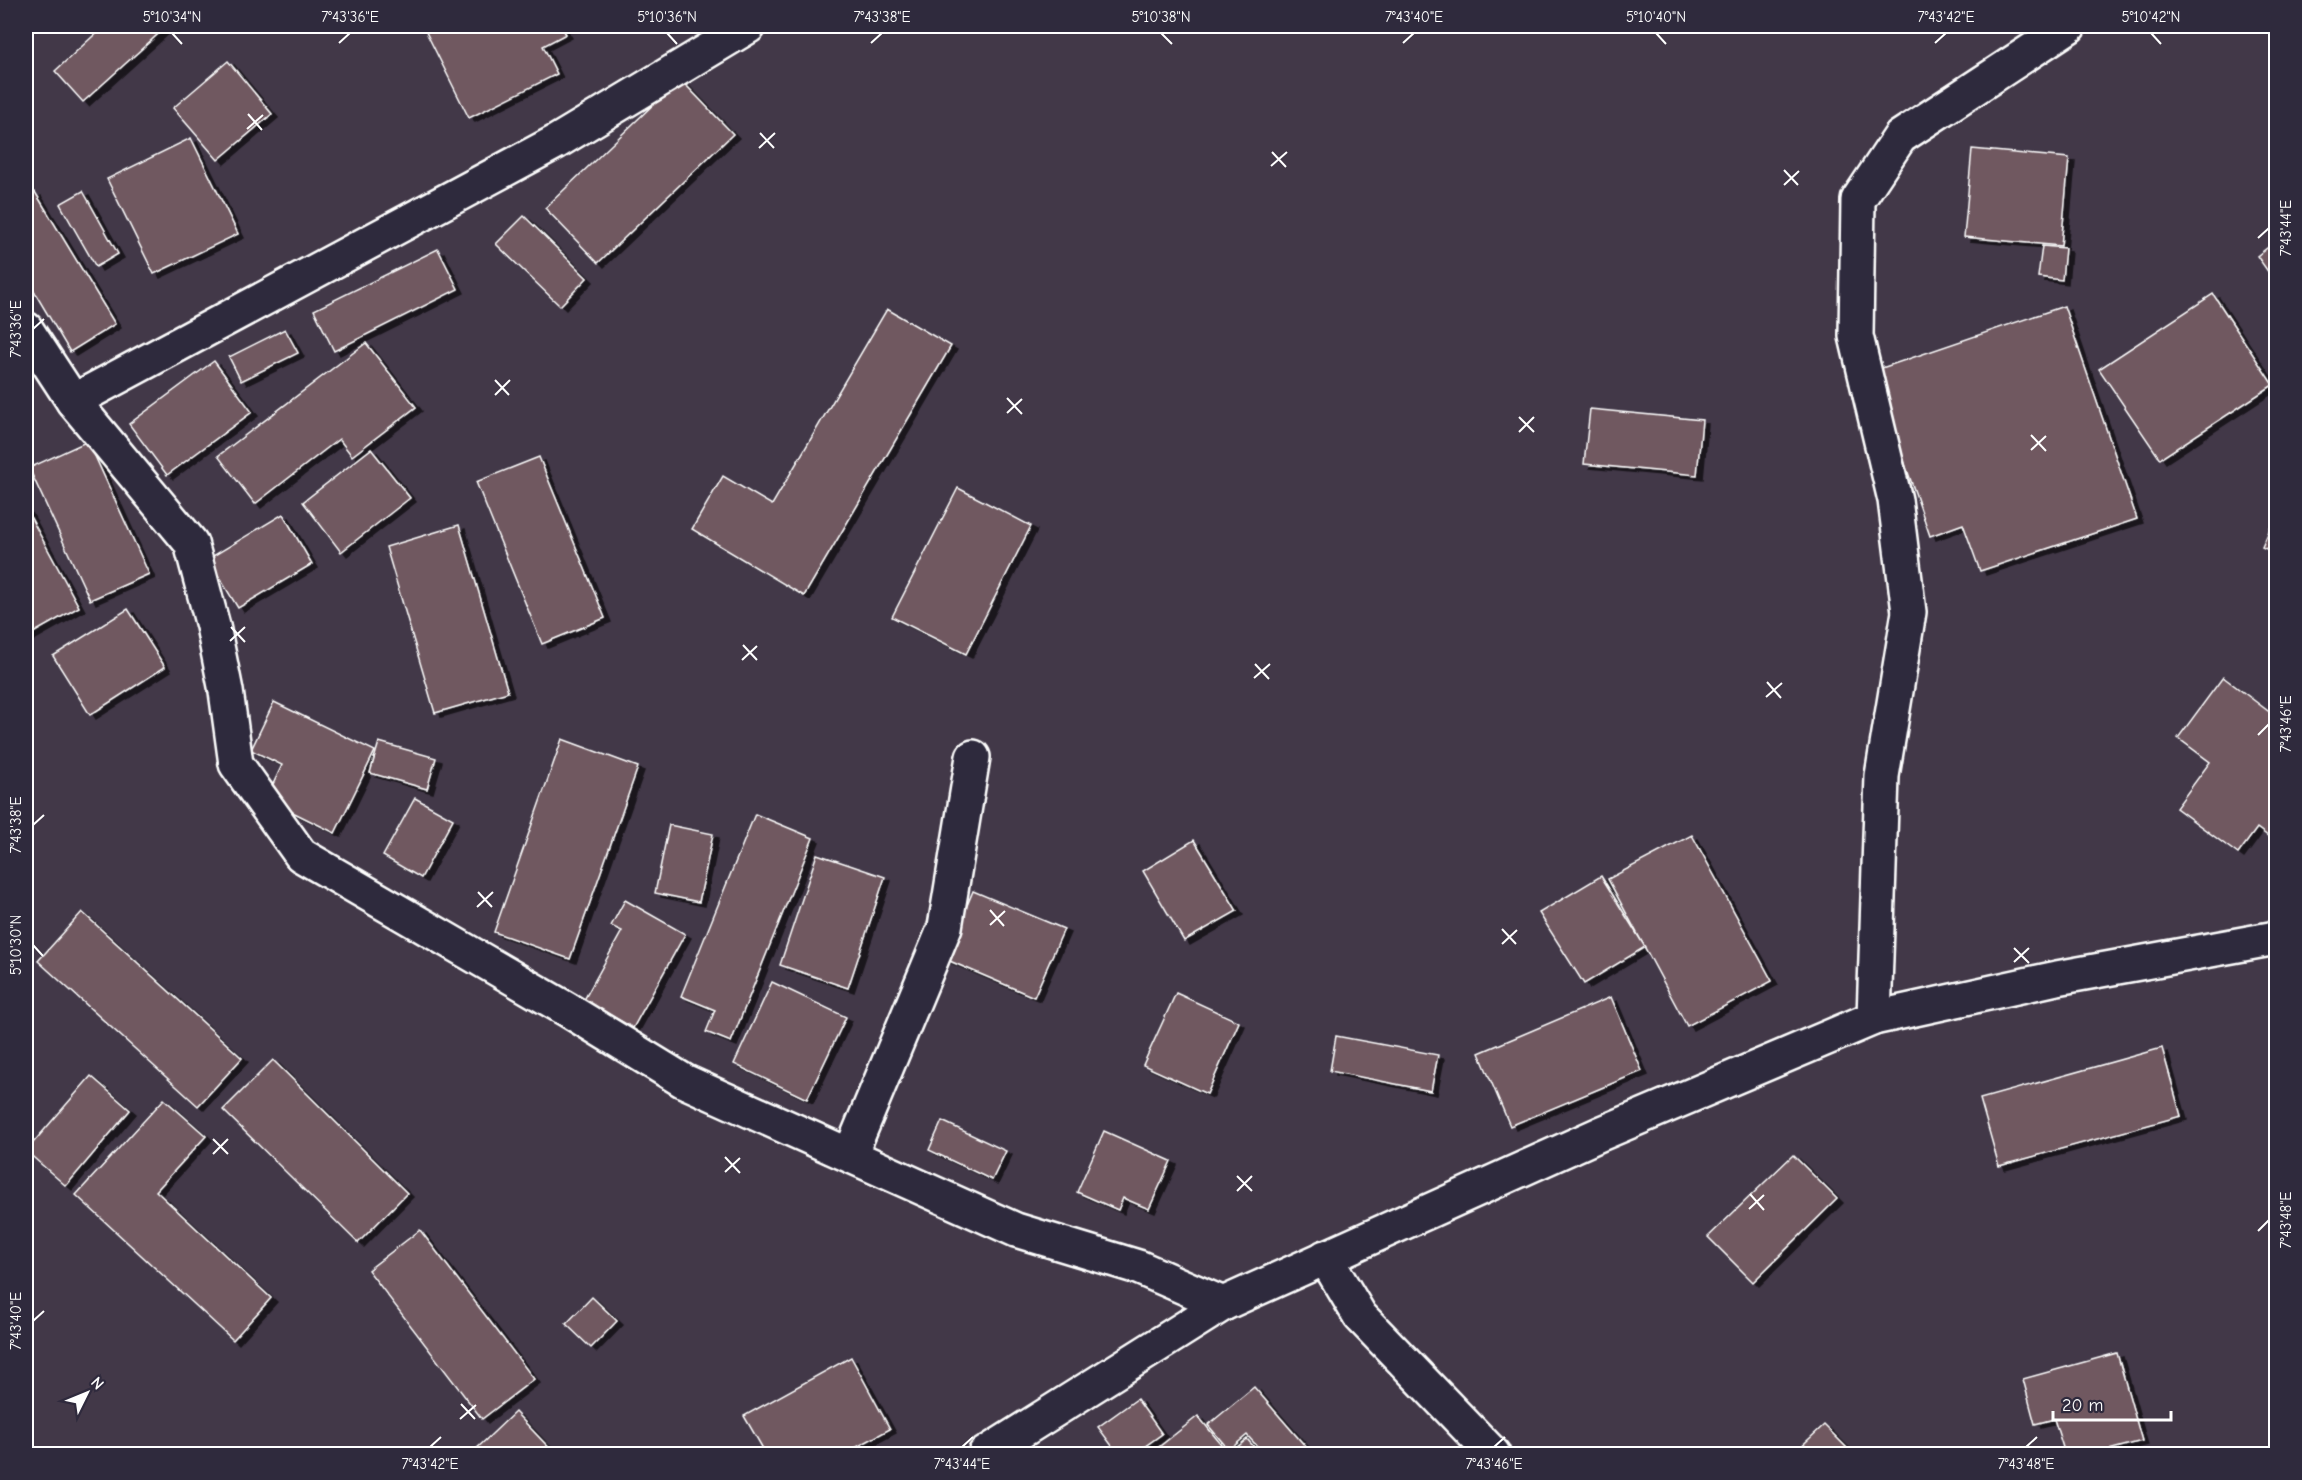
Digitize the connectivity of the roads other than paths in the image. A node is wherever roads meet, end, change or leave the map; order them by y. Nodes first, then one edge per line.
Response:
1 (749, 26) edge
2 (2068, 26) edge
3 (26, 329) edge
4 (73, 401) junction
5 (973, 758) dead end
6 (2277, 938) edge
7 (1874, 1018) junction
8 (850, 1155) junction
9 (1325, 1257) junction
10 (1223, 1304) junction
11 (985, 1455) edge
12 (1493, 1455) edge

1 - 4 street
2 - 7 street
3 - 4 street
4 - 8 street
5 - 8 street
6 - 7 street
7 - 9 street
8 - 10 street
9 - 10 street
9 - 12 street
10 - 11 street

